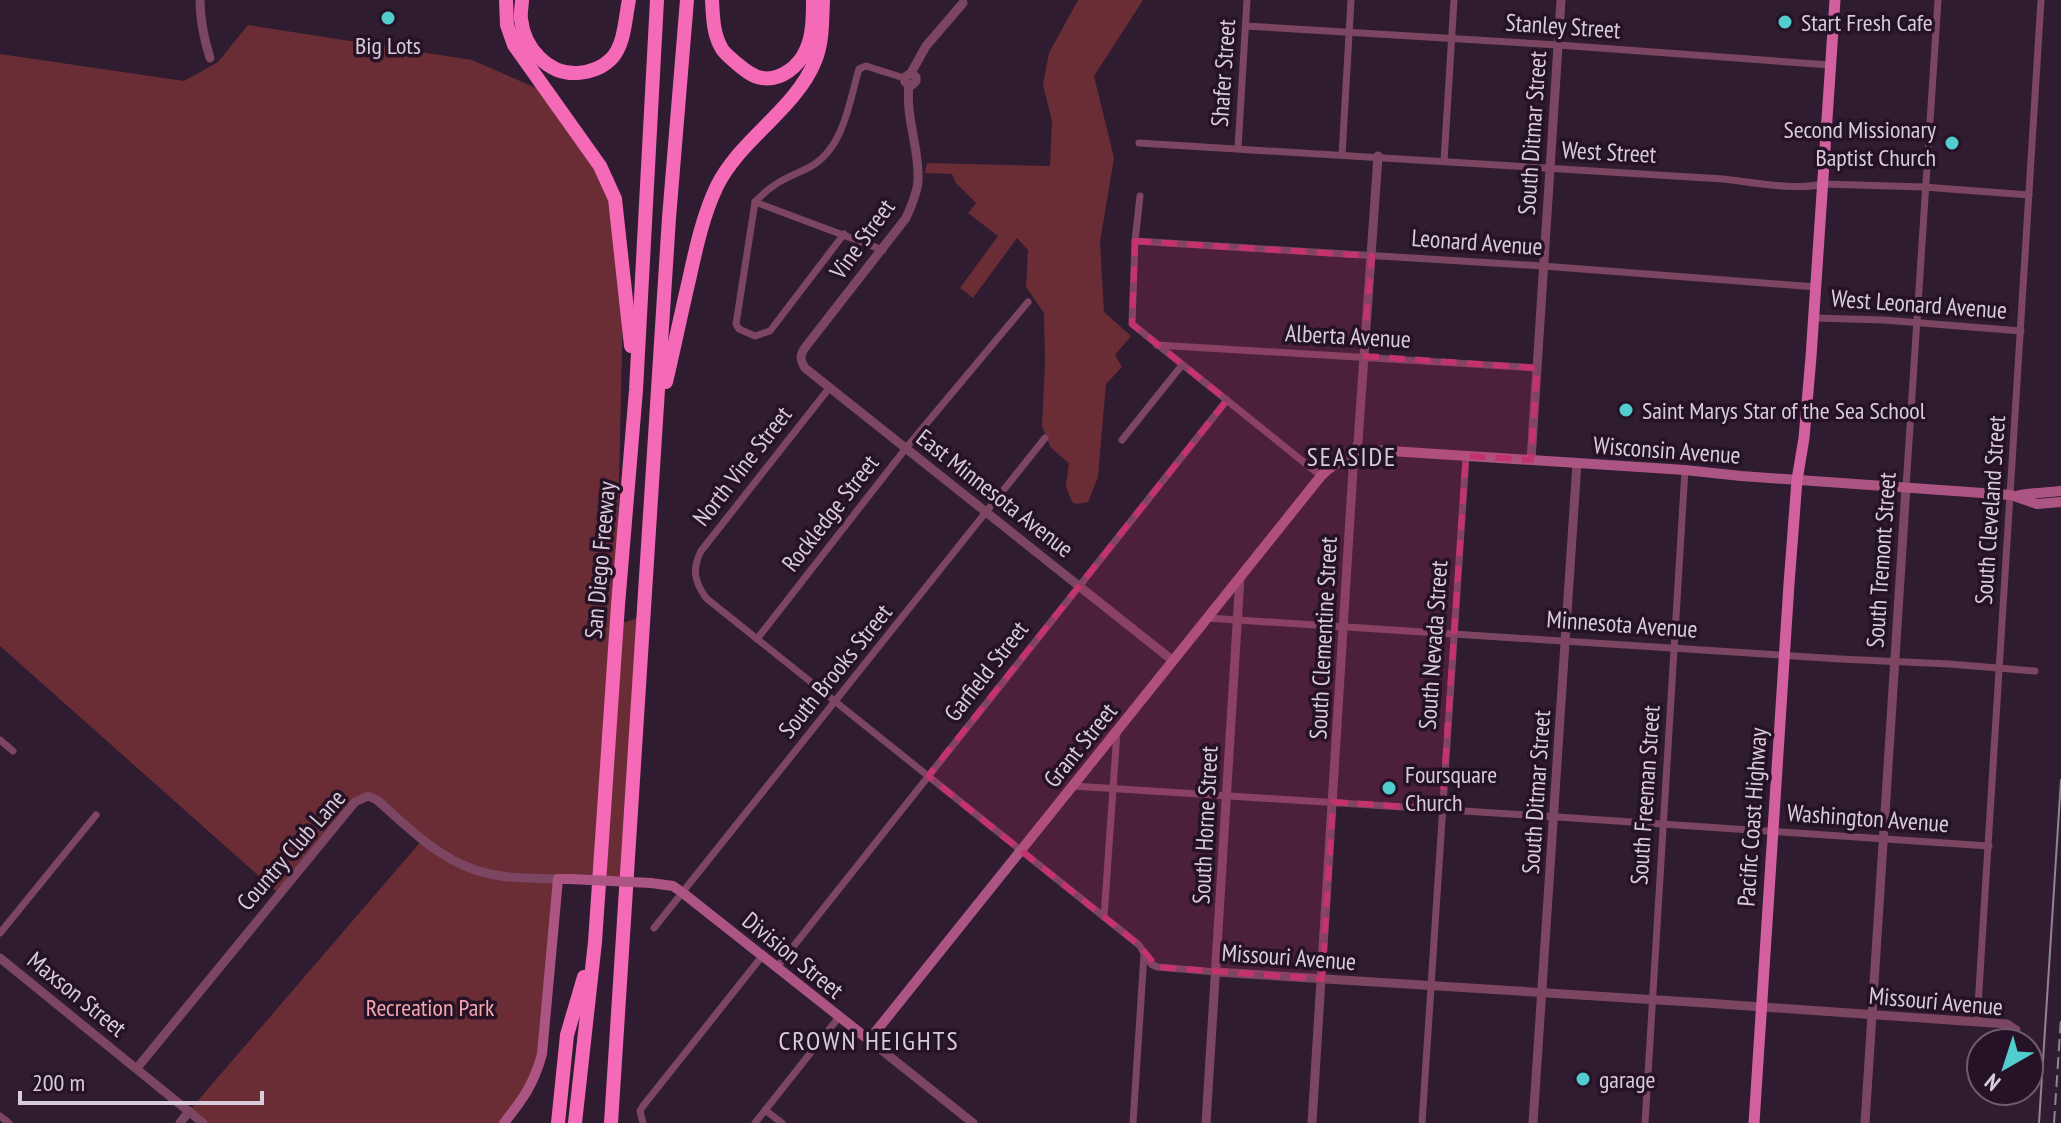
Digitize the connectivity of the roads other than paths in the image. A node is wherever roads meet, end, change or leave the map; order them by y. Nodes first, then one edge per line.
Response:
1 (200, 0) edge
2 (506, 0) edge
3 (522, 0) edge
4 (629, 0) edge
5 (657, 0) edge
6 (687, 0) edge
7 (712, 0) edge
8 (813, 0) edge
9 (823, 0) edge
10 (1247, 0) edge
11 (1351, 0) edge
12 (1454, 0) edge
13 (1561, 0) edge
14 (1835, 0) edge
15 (1938, 0) edge
16 (2041, 0) edge
17 (966, 1) edge
18 (1246, 26) junction
19 (1348, 32) junction
20 (1452, 38) junction
21 (1558, 45) junction
22 (210, 58) dead end
23 (1830, 65) junction
24 (908, 79) junction
25 (1139, 143) dead end
26 (1238, 148) junction
27 (1342, 155) junction
28 (1378, 156) junction
29 (1444, 161) junction
30 (1550, 168) junction
31 (1823, 184) junction
32 (1924, 187) junction
33 (2029, 195) junction
34 (1140, 196) dead end
35 (755, 202) junction
36 (844, 234) junction
37 (1135, 241) junction
38 (883, 250) junction
39 (1372, 256) junction
40 (1543, 266) junction
41 (1816, 287) junction
42 (1028, 302) dead end
43 (1814, 318) junction
44 (1916, 323) junction
45 (2021, 331) junction
46 (1157, 345) junction
47 (800, 354) joint
48 (1363, 356) junction
49 (1182, 365) junction
50 (1537, 368) junction
51 (830, 387) junction
52 (636, 390) junction
53 (1227, 400) junction
54 (657, 425) junction
55 (1045, 438) dead end
56 (1122, 440) dead end
57 (906, 448) junction
58 (1354, 454) junction
59 (1466, 456) junction
60 (1531, 460) junction
61 (1577, 463) junction
62 (1685, 470) junction
63 (1321, 476) junction
64 (1797, 480) junction
65 (1906, 487) junction
66 (2061, 491) edge
67 (2014, 496) junction
68 (2061, 502) edge
69 (987, 512) junction
70 (694, 573) joint
71 (1240, 577) junction
72 (1079, 586) junction
73 (1206, 618) junction
74 (1237, 620) junction
75 (1343, 627) junction
76 (1454, 634) junction
77 (757, 639) junction
78 (1565, 641) junction
79 (1674, 648) junction
80 (1784, 654) junction
81 (1172, 660) junction
82 (1894, 661) junction
83 (2000, 668) junction
84 (2035, 671) dead end
85 (836, 702) junction
86 (1117, 731) junction
87 (0, 740) edge
88 (13, 751) dead end
89 (928, 776) junction
90 (1073, 786) junction
91 (1113, 788) junction
92 (1226, 796) junction
93 (1333, 802) junction
94 (1442, 809) junction
95 (96, 815) dead end
96 (1555, 818) junction
97 (1663, 824) junction
98 (1774, 831) junction
99 (1883, 839) junction
100 (1989, 846) junction
101 (1021, 850) junction
102 (564, 879) junction
103 (613, 881) joint
104 (683, 893) junction
105 (1104, 917) junction
106 (654, 928) dead end
107 (0, 933) edge
108 (595, 942) junction
109 (1144, 952) junction
110 (763, 955) junction
111 (0, 958) edge
112 (777, 967) junction
113 (1216, 972) junction
114 (1322, 979) junction
115 (1431, 985) junction
116 (1542, 993) junction
117 (1652, 1000) junction
118 (1762, 1007) junction
119 (1872, 1016) junction
120 (839, 1017) junction
121 (1977, 1022) junction
122 (2012, 1027) edge
123 (869, 1040) junction
124 (137, 1068) junction
125 (765, 1110) junction
126 (189, 1111) junction
127 (0, 1116) edge
128 (9, 1123) edge
129 (180, 1123) edge
130 (203, 1123) edge
131 (504, 1123) edge
132 (558, 1123) edge
133 (575, 1123) edge
134 (611, 1123) edge
135 (643, 1123) edge
136 (755, 1123) edge
137 (782, 1123) edge
138 (973, 1123) edge
139 (1133, 1123) edge
140 (1206, 1123) edge
141 (1312, 1123) edge
142 (1422, 1123) edge
143 (1533, 1123) edge
144 (1645, 1123) edge
145 (1754, 1123) edge
146 (1865, 1123) edge

1 - 22 street
2 - 52 highway
3 - 4 highway
5 - 52 highway, San Diego Freeway
6 - 54 highway, San Diego Freeway
7 - 8 highway
9 - 54 highway
10 - 18 street, Shafer Street
11 - 19 street
12 - 20 street
13 - 21 street, South Ditmar Street
14 - 23 main road
15 - 32 street, South Tremont Street
16 - 33 street, South Cleveland Street
17 - 24 street
18 - 19 street, Stanley Street
18 - 26 street, Shafer Street
19 - 20 street, Stanley Street
19 - 27 street
20 - 21 street, Stanley Street
20 - 29 street
21 - 23 street, Stanley Street
21 - 30 street, South Ditmar Street
23 - 31 main road
24 - 35 street
24 - 38 street, Vine Street
25 - 26 street, West Street
26 - 27 street, West Street
27 - 28 street, West Street
28 - 29 street, West Street
28 - 39 street, South Clementine Street
29 - 30 street, West Street
30 - 31 street, West Street
30 - 40 street, South Ditmar Street
31 - 32 street, West Street
31 - 41 main road
32 - 33 street, West Street
32 - 44 street, South Tremont Street
33 - 45 street, South Cleveland Street
34 - 37 street
35 - 36 street
35 - 36 street
36 - 38 street
37 - 39 street, Leonard Avenue
37 - 46 street
38 - 47 street, Vine Street
39 - 40 street, Leonard Avenue
39 - 48 street, South Clementine Street
40 - 41 street, Leonard Avenue
40 - 50 street, South Ditmar Street
41 - 43 main road
42 - 57 street, Rockledge Street
43 - 44 street, West Leonard Avenue
43 - 64 main road
44 - 45 street, West Leonard Avenue
44 - 65 street, South Tremont Street
45 - 67 street, South Cleveland Street
46 - 48 street, Alberta Avenue
46 - 49 street
47 - 51 street, East Minnesota Avenue
48 - 50 street, Alberta Avenue
48 - 58 street, South Clementine Street
49 - 53 street
49 - 56 street
50 - 60 street, South Ditmar Street
51 - 57 street, East Minnesota Avenue
51 - 70 street, North Vine Street
52 - 108 highway, San Diego Freeway
53 - 63 street
53 - 72 street, Garfield Street
54 - 134 highway, San Diego Freeway
55 - 69 street, South Brooks Street
57 - 69 street, East Minnesota Avenue
57 - 77 street, Rockledge Street
58 - 59 main road, Wisconsin Avenue
58 - 63 main road, Wisconsin Avenue
58 - 75 street, South Clementine Street
59 - 60 main road, Wisconsin Avenue
59 - 76 street, South Nevada Street
60 - 61 main road, Wisconsin Avenue
61 - 62 main road, Wisconsin Avenue
61 - 78 street, South Ditmar Street
62 - 64 main road, Wisconsin Avenue
62 - 79 street, South Freeman Street
63 - 71 main road, Grant Street
64 - 65 main road, Wisconsin Avenue
64 - 80 main road, Pacific Coast Highway
65 - 67 main road, Wisconsin Avenue
65 - 82 street, South Tremont Street
66 - 67 main road, Wisconsin Avenue
67 - 68 main road, Wisconsin Avenue
67 - 83 street, South Cleveland Street
69 - 72 street, East Minnesota Avenue
69 - 85 street, South Brooks Street
70 - 77 street, Missouri Avenue
71 - 73 main road, Grant Street
71 - 74 street, South Horne Street
72 - 81 street, East Minnesota Avenue
72 - 89 street, Garfield Street
73 - 74 street, Minnesota Avenue
73 - 81 main road, Grant Street
74 - 75 street, Minnesota Avenue
74 - 92 street, South Horne Street
75 - 76 street, Minnesota Avenue
75 - 93 street, South Clementine Street
76 - 78 street, Minnesota Avenue
76 - 94 street, South Nevada Street
77 - 85 street, Missouri Avenue
78 - 79 street, Minnesota Avenue
78 - 96 street, South Ditmar Street
79 - 80 street, Minnesota Avenue
79 - 97 street, South Freeman Street
80 - 82 street, Minnesota Avenue
80 - 98 main road, Pacific Coast Highway
81 - 86 main road, Grant Street
82 - 83 street, Minnesota Avenue
82 - 99 street, South Tremont Street
83 - 84 street, Minnesota Avenue
83 - 100 street, South Cleveland Street
85 - 89 street, Missouri Avenue
85 - 104 street, South Brooks Street
86 - 90 main road, Grant Street
86 - 91 street
87 - 88 street
89 - 101 street, Missouri Avenue
89 - 112 street, Garfield Street
90 - 91 street, Washington Avenue
90 - 101 main road, Grant Street
91 - 92 street, Washington Avenue
91 - 105 street
92 - 93 street, Washington Avenue
92 - 113 street, South Horne Street
93 - 94 street, Washington Avenue
93 - 114 street, South Clementine Street
94 - 96 street, Washington Avenue
94 - 115 street, South Nevada Street
95 - 107 street
96 - 97 street, Washington Avenue
96 - 116 street, South Ditmar Street
97 - 98 street, Washington Avenue
97 - 117 street, South Freeman Street
98 - 99 street, Washington Avenue
98 - 118 main road, Pacific Coast Highway
99 - 100 street, Washington Avenue
99 - 119 street, South Tremont Street
100 - 121 street, South Cleveland Street
101 - 105 street, Missouri Avenue
101 - 123 main road, Grant Street
102 - 103 main road, Country Club Lane, bridge
102 - 124 street, Country Club Lane
102 - 131 main road
103 - 104 main road, Division Street, bridge
104 - 106 street, South Brooks Street
104 - 110 main road, Division Street
105 - 109 street, Missouri Avenue
108 - 132 highway
108 - 133 highway, San Diego Freeway
109 - 113 street, Missouri Avenue
109 - 139 street
110 - 112 main road, Division Street
110 - 135 street
111 - 124 street, Maxson Street
112 - 120 main road, Division Street
113 - 114 street, Missouri Avenue
113 - 140 street, South Horne Street
114 - 115 street, Missouri Avenue
114 - 141 street, South Clementine Street
115 - 116 street, Missouri Avenue
115 - 142 street, South Nevada Street
116 - 117 street, Missouri Avenue
116 - 143 street, South Ditmar Street
117 - 118 street, Missouri Avenue
117 - 144 street, South Freeman Street
118 - 119 street, Missouri Avenue
118 - 145 main road, Pacific Coast Highway
119 - 121 street, Missouri Avenue
119 - 146 street, South Tremont Street
120 - 123 main road, Division Street
120 - 125 street
121 - 122 street, Missouri Avenue
123 - 138 street, Division Street
124 - 126 street, Maxson Street
125 - 136 street
125 - 137 street
126 - 129 street
126 - 130 street, Maxson Street
127 - 128 street

